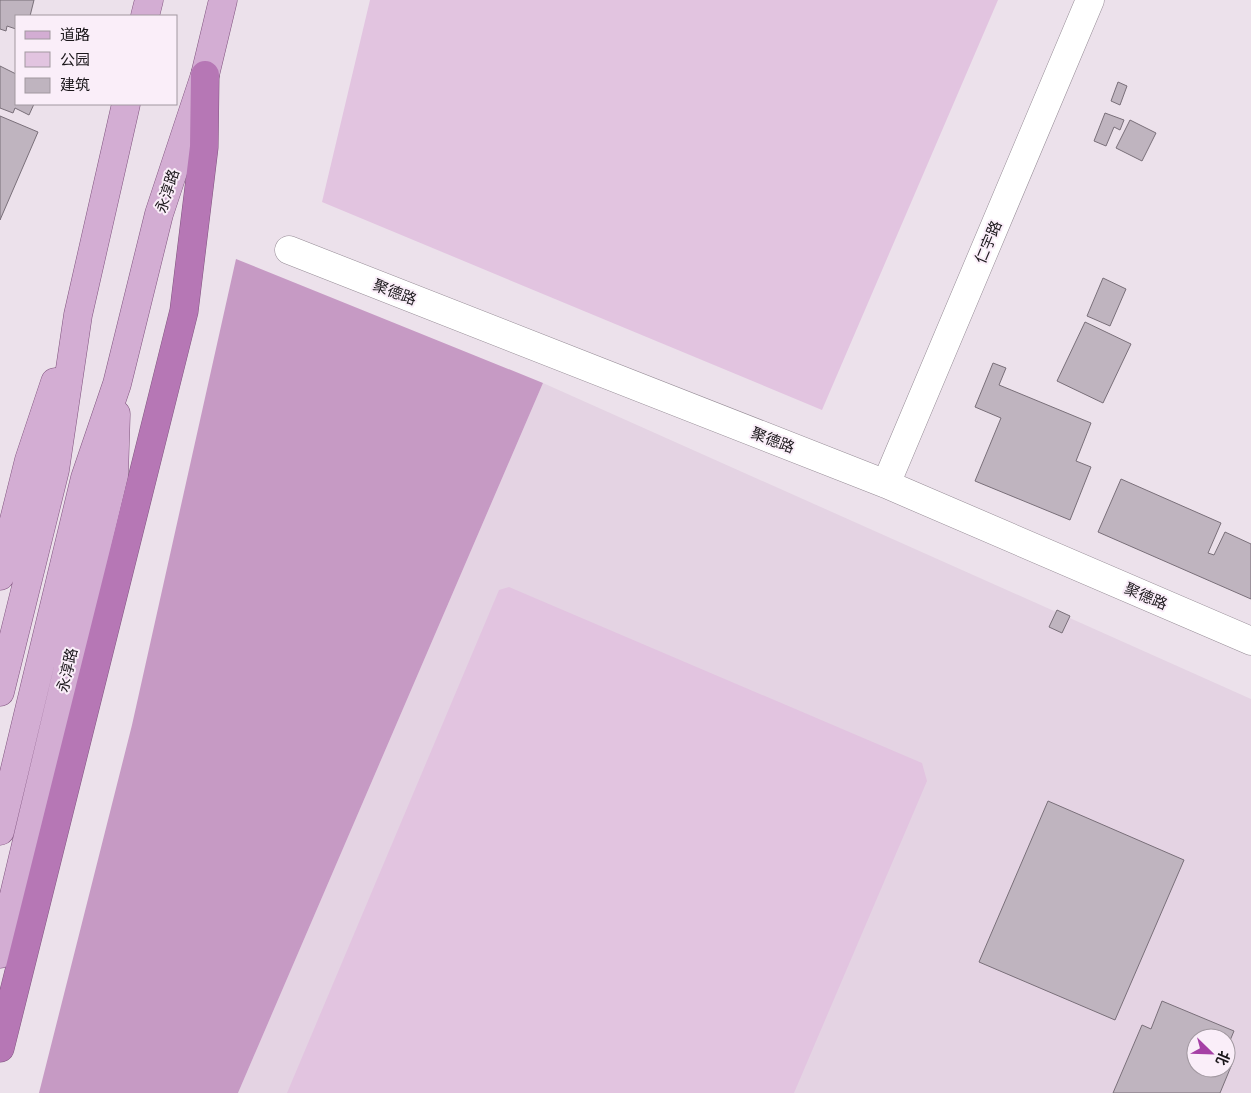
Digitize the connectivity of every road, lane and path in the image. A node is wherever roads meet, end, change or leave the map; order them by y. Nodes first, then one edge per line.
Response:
1 (149, 0) edge
2 (224, 0) edge
3 (1090, 0) edge
4 (145, 15) edge
5 (204, 75) junction
6 (126, 105) edge
7 (289, 250) dead end
8 (78, 315) junction
9 (117, 384) junction
10 (886, 484) junction
11 (0, 576) edge
12 (1251, 641) edge
13 (0, 692) edge
14 (0, 831) edge
15 (0, 954) edge
16 (0, 1048) edge

1 - 4 main road
2 - 5 main road, 永淳路
3 - 10 street, 仁宇路
5 - 9 main road, 永淳路
5 - 16 highway
6 - 8 main road
7 - 10 street, 聚德路
8 - 11 main road
8 - 13 main road
9 - 14 main road, 永淳路
9 - 15 main road, 永淳路
10 - 12 street, 聚德路

